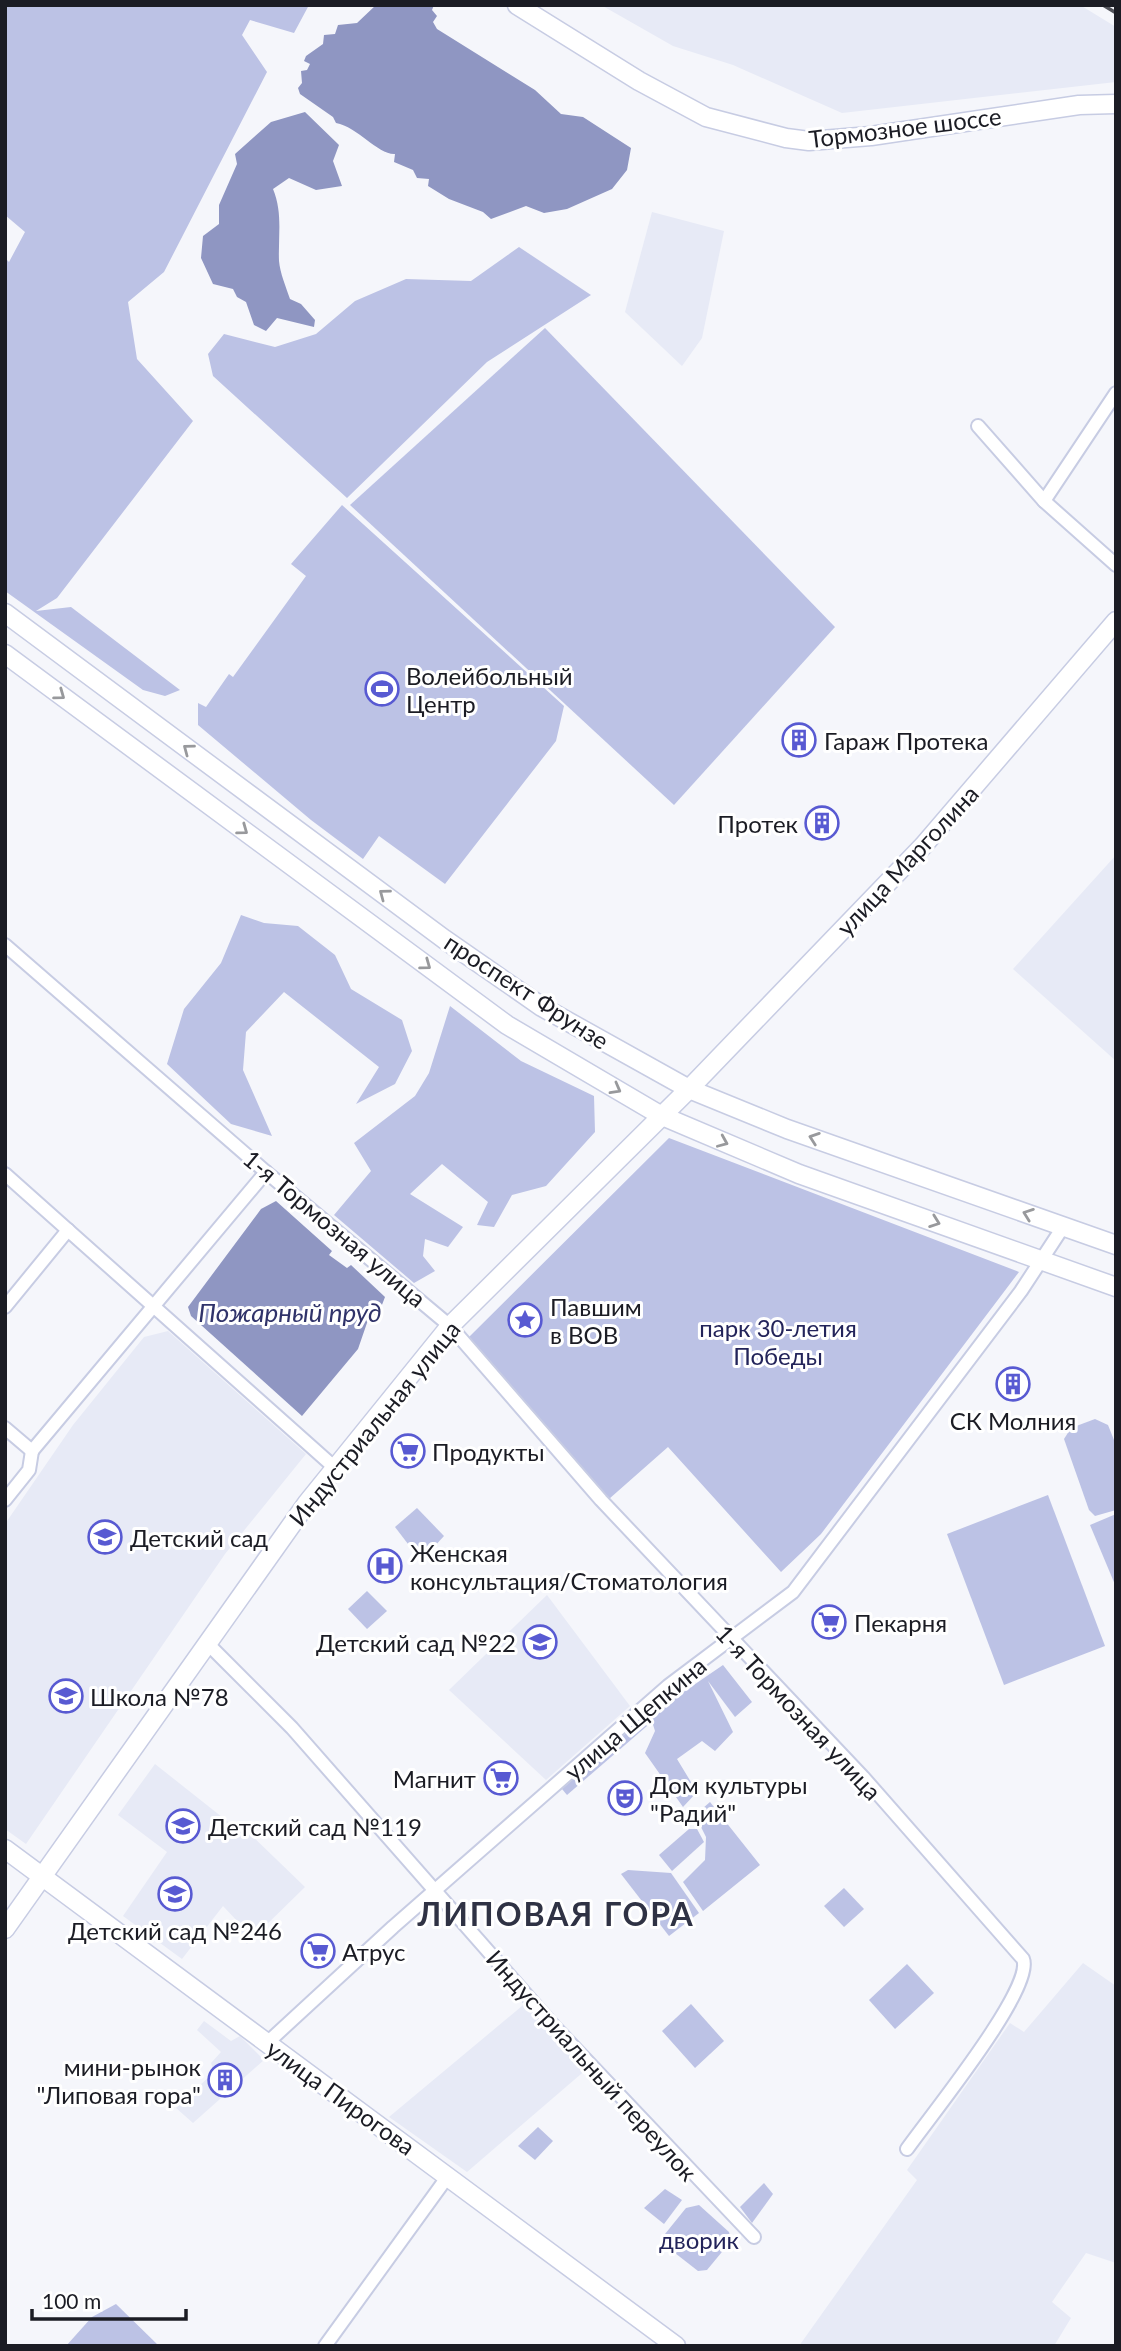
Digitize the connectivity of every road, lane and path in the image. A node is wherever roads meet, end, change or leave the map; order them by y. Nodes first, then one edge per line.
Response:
1 (517, 5) edge
2 (1116, 104) edge
3 (1116, 393) edge
4 (978, 426) dead end
5 (1044, 501) junction
6 (1116, 565) edge
7 (5, 613) edge
8 (1116, 621) edge
9 (5, 654) edge
10 (5, 945) edge
11 (688, 1089) junction
12 (660, 1115) junction
13 (266, 1172) junction
14 (5, 1174) edge
15 (1063, 1227) junction
16 (68, 1230) junction
17 (1116, 1245) edge
18 (1043, 1261) junction
19 (1116, 1287) edge
20 (154, 1305) junction
21 (6, 1306) edge
22 (450, 1326) junction
23 (5, 1428) edge
24 (32, 1451) junction
25 (334, 1467) junction
26 (5, 1500) edge
27 (732, 1640) junction
28 (206, 1642) junction
29 (5, 1849) edge
30 (43, 1878) junction
31 (435, 1890) junction
32 (5, 1929) edge
33 (267, 2043) junction
34 (906, 2148) dead end
35 (448, 2176) junction
36 (754, 2237) dead end
37 (325, 2346) edge
38 (676, 2346) edge

1 - 2 street, Тормозное шоссе
3 - 5 street
4 - 5 street
5 - 6 street
11 -> 7 street, проспект Фрунзе
8 - 11 street, улица Марголина
9 -> 12 street, проспект Фрунзе
10 - 13 street, 1-я Тормозная улица
11 - 12 street, Индустриальная улица
15 -> 11 street, проспект Фрунзе
12 -> 18 street, проспект Фрунзе
12 - 22 street, Индустриальная улица
13 - 20 street
13 - 22 street, 1-я Тормозная улица
14 - 16 street
15 - 17 street, проспект Фрунзе
15 - 18 street, улица Щепкина
16 - 20 street
16 - 21 street
18 - 19 street, проспект Фрунзе
18 - 27 street, улица Щепкина
20 - 24 street
20 - 25 street
22 - 25 street, Индустриальная улица
22 - 27 street, 1-я Тормозная улица
23 - 24 street
24 - 26 street
25 - 28 street, Индустриальная улица
27 - 31 street, улица Щепкина
27 - 34 street, 1-я Тормозная улица
28 - 30 street, Индустриальная улица
28 - 31 street, Индустриальный переулок
29 - 30 street, улица Пирогова
30 - 32 street, Индустриальная улица
30 - 33 street, улица Пирогова
31 - 33 street, улица Щепкина
31 - 36 street, Индустриальный переулок
33 - 35 street, улица Пирогова
35 - 37 street
35 - 38 street, улица Пирогова

